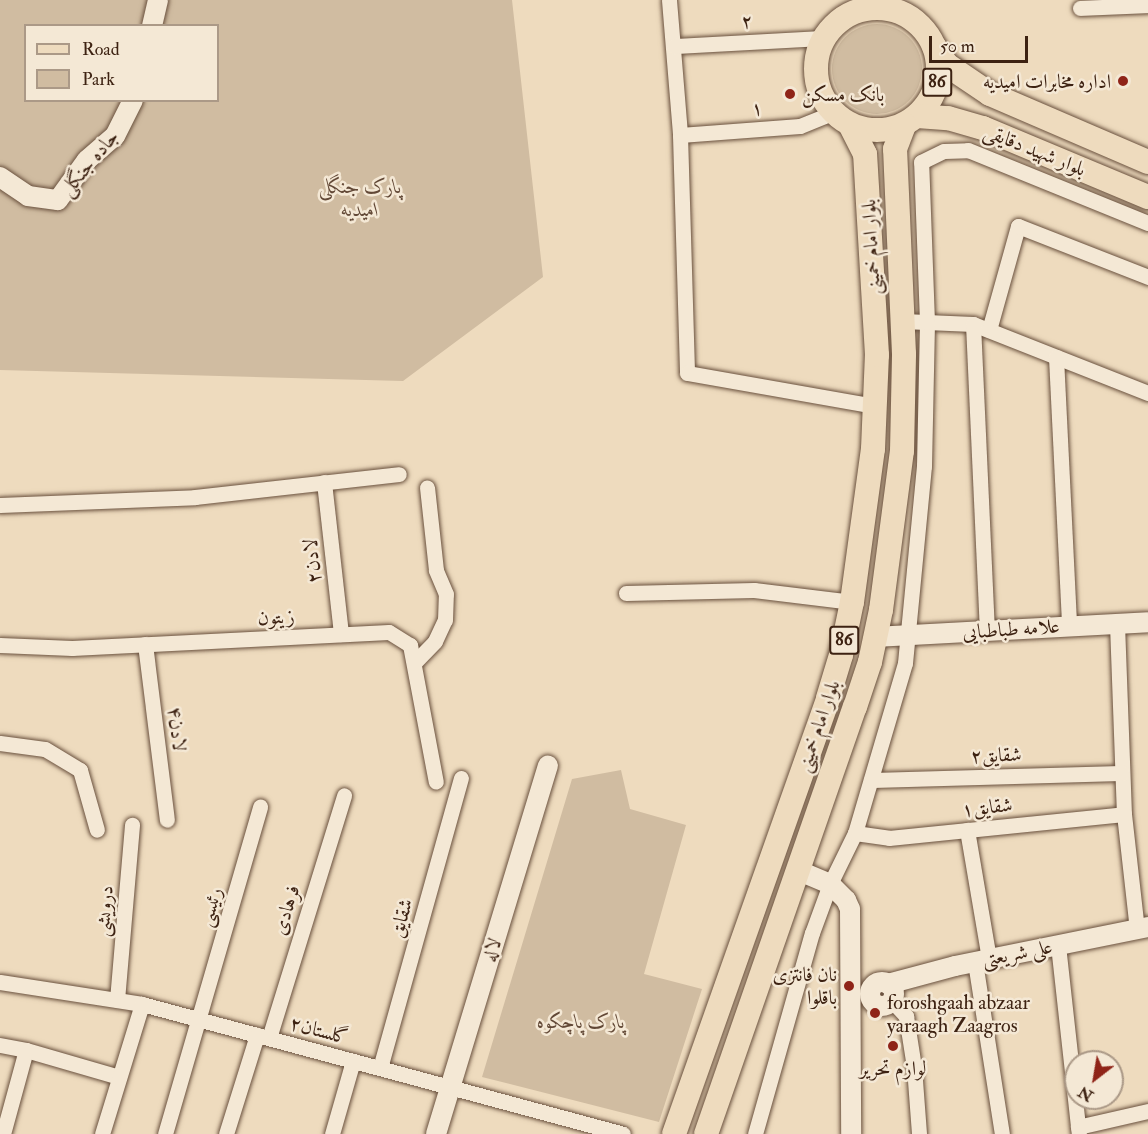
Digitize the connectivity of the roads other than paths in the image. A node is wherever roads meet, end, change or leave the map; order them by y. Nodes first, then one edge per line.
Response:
1 (158, 0) edge
2 (669, 0) edge
3 (847, 0) edge
4 (1112, 3) edge
5 (1148, 5) edge
6 (1080, 8) dead end
7 (907, 10) edge
8 (152, 24) edge
9 (830, 30) junction
10 (674, 46) junction
11 (934, 46) junction
12 (990, 94) junction
13 (132, 102) edge
14 (842, 119) junction
15 (911, 120) junction
16 (983, 128) junction
17 (680, 135) junction
18 (1148, 162) edge
19 (0, 177) edge
20 (896, 189) junction
21 (868, 190) junction
22 (1148, 197) edge
23 (1148, 223) edge
24 (1148, 277) edge
25 (903, 321) junction
26 (927, 322) junction
27 (973, 324) junction
28 (988, 330) junction
29 (1056, 357) junction
30 (1148, 393) edge
31 (875, 406) junction
32 (399, 474) dead end
33 (324, 482) junction
34 (427, 487) dead end
35 (0, 506) edge
36 (626, 593) dead end
37 (852, 602) junction
38 (1148, 622) edge
39 (1116, 624) junction
40 (1069, 626) junction
41 (987, 630) junction
42 (341, 634) junction
43 (907, 636) junction
44 (875, 637) junction
45 (145, 644) junction
46 (0, 645) edge
47 (414, 663) junction
48 (0, 743) edge
49 (548, 766) dead end
50 (1122, 773) junction
51 (461, 778) dead end
52 (871, 780) junction
53 (436, 782) dead end
54 (344, 795) dead end
55 (260, 807) dead end
56 (1124, 814) junction
57 (167, 820) dead end
58 (132, 825) dead end
59 (97, 830) dead end
60 (967, 830) junction
61 (855, 833) junction
62 (772, 861) junction
63 (797, 870) junction
64 (830, 884) junction
65 (1142, 928) edge
66 (1058, 945) junction
67 (982, 960) junction
68 (852, 962) junction
69 (0, 982) edge
70 (881, 993) junction
71 (117, 1000) junction
72 (142, 1004) junction
73 (200, 1019) junction
74 (852, 1024) junction
75 (263, 1036) junction
76 (0, 1045) edge
77 (26, 1050) junction
78 (353, 1061) junction
79 (380, 1068) junction
80 (119, 1077) junction
81 (451, 1086) junction
82 (1148, 1111) edge
83 (585, 1129) edge
84 (1079, 1130) edge
85 (3, 1134) edge
86 (102, 1134) edge
87 (165, 1134) edge
88 (226, 1134) edge
89 (332, 1134) edge
90 (436, 1134) edge
91 (623, 1134) edge
92 (674, 1134) edge
93 (706, 1134) edge
94 (755, 1134) edge
95 (851, 1134) edge
96 (919, 1134) edge
97 (1002, 1134) edge

1 - 8 street
2 - 10 street
3 - 9 main road, 86
4 - 5 street
4 - 6 street
7 - 9 main road, 86
7 - 11 main road, 86
9 - 10 street, ۲
9 - 14 main road, 86
10 - 17 street
11 - 12 main road, بلوار شهید دقایقی
11 - 15 main road, 86
12 - 16 main road
12 - 18 main road, بلوار شهید دقایقی
13 - 19 street, جاده جنگلی
14 - 15 main road
14 - 17 street, ۱
14 - 21 main road, بلوار امام خمینی / 86
15 - 16 main road, بلوار شهید دقایقی
15 - 20 main road, بلوار امام خمینی / 86
16 - 22 main road, بلوار شهید دقایقی
17 - 31 street
20 - 21 main road
20 - 25 main road, بلوار امام خمینی / 86
21 - 31 main road, بلوار امام خمینی / 86
23 - 26 street
24 - 28 street
25 - 26 street
25 - 44 main road, بلوار امام خمینی / 86
26 - 27 street
26 - 43 street
27 - 28 street
27 - 41 street
28 - 29 street
29 - 30 street
29 - 40 street
31 - 37 main road, بلوار امام خمینی / 86
32 - 33 street
33 - 35 street
33 - 42 street, لادن۲
34 - 47 street
36 - 37 street
37 - 62 main road, بلوار امام خمینی / 86
38 - 39 street, علامه طباطبایی
39 - 40 street, علامه طباطبایی
39 - 50 street
40 - 41 street, علامه طباطبایی
41 - 43 street, علامه طباطبایی
42 - 45 street, زیتون
42 - 47 street, زیتون
43 - 44 street, علامه طباطبایی
43 - 52 street
44 - 63 main road, بلوار امام خمینی / 86
45 - 46 street, زیتون
45 - 57 street, لادن۴
47 - 53 street, زیتون
48 - 59 street
49 - 81 street, لاله
50 - 52 street, شقایق۲
50 - 56 street
51 - 79 street, شقایق
52 - 61 street
54 - 75 street, فرهادی
55 - 73 street, رئیسی
56 - 60 street, شقایق۱
56 - 65 street
58 - 71 street, درویشی
60 - 61 street, شقایق۱
60 - 67 street
61 - 64 street
62 - 63 main road
62 - 92 main road, بلوار امام خمینی / 86
63 - 64 street
63 - 93 main road, بلوار امام خمینی / 86
64 - 68 street
64 - 94 street
65 - 66 street, علی شریعتی
66 - 67 street, علی شریعتی
66 - 84 street
67 - 70 street, علی شریعتی
67 - 97 street
68 - 70 street
68 - 74 street
69 - 71 street, گلستان۲
70 - 74 street
70 - 96 street
71 - 72 street, گلستان۲
72 - 73 street, گلستان۲
72 - 80 street
73 - 75 street, گلستان۲
73 - 87 street, رئیسی
74 - 95 street
75 - 78 street, گلستان۲
75 - 88 street, فرهادی
76 - 77 street
77 - 80 street
77 - 85 street
78 - 79 street, گلستان۲
78 - 89 street
79 - 81 street, گلستان۲
80 - 86 street
81 - 83 street, گلستان۲
81 - 90 street, لاله
82 - 84 street
83 - 91 street, گلستان۲

